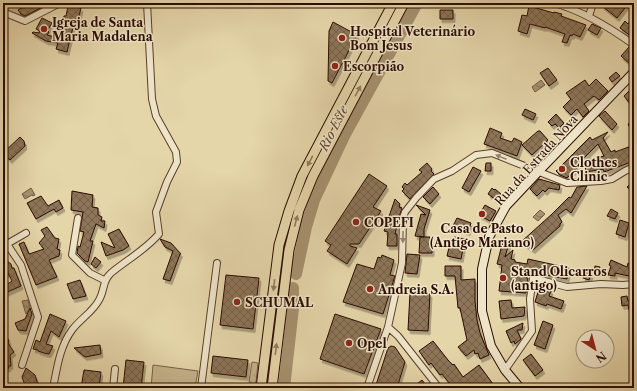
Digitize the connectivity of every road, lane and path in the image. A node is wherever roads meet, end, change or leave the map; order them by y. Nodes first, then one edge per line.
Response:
1 (60, 3) edge
2 (147, 3) edge
3 (393, 3) edge
4 (404, 3) edge
5 (554, 3) edge
6 (593, 3) edge
7 (568, 5) edge
8 (3, 12) edge
9 (589, 16) junction
10 (634, 45) edge
11 (634, 72) edge
12 (634, 167) edge
13 (538, 172) junction
14 (78, 218) dead end
15 (26, 233) dead end
16 (3, 238) edge
17 (7, 244) junction
18 (217, 263) dead end
19 (104, 280) junction
20 (634, 284) edge
21 (388, 327) junction
22 (22, 365) dead end
23 (115, 369) dead end
24 (505, 370) junction
25 (260, 387) edge
26 (53, 388) edge
27 (113, 388) edge
28 (202, 388) edge
29 (272, 388) edge
30 (367, 388) edge
31 (439, 388) edge
32 (520, 388) edge

1 - 8 street
2 - 19 street
3 -> 25 main road
29 -> 4 main road
5 - 7 street
6 - 9 street
7 - 9 street
9 - 10 street
11 - 13 main road, Rua da Estrada Nova
12 - 13 street
13 -> 21 street
13 - 24 main road, Rua da Estrada Nova
14 - 19 street
15 - 17 street
16 - 17 street
17 - 22 street
18 - 28 street
19 - 26 street
20 - 24 street
21 - 30 street
21 - 31 street
23 - 27 street
24 - 32 main road, Rua da Estrada Nova

